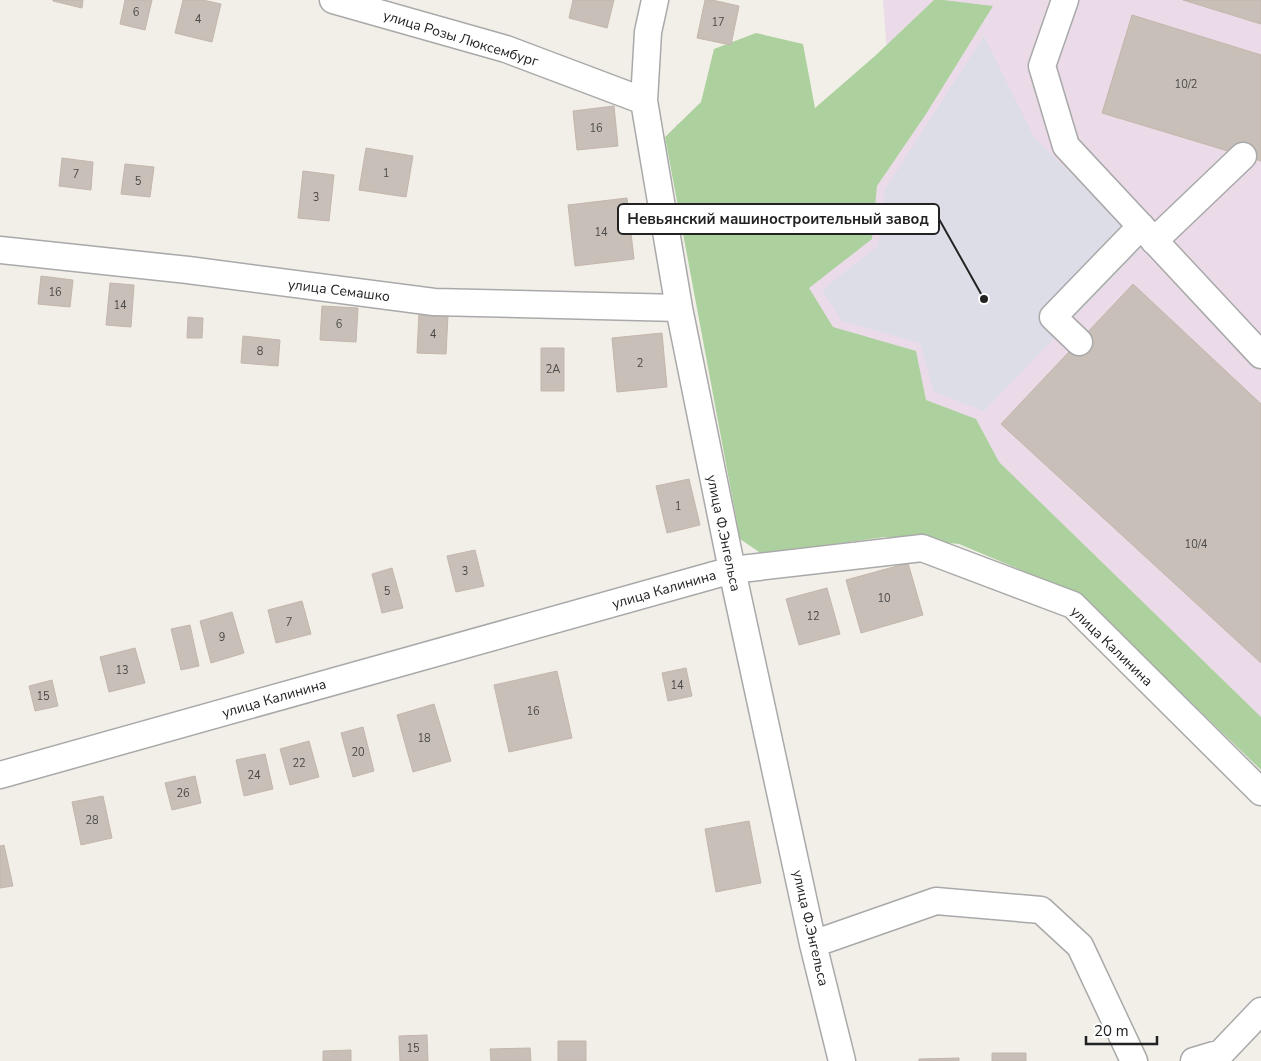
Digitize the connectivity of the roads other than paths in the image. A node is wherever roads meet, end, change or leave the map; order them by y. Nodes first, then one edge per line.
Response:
1 (333, 0) edge
2 (655, 0) edge
3 (1065, 0) edge
4 (644, 101) junction
5 (1243, 156) dead end
6 (1148, 234) junction
7 (0, 250) edge
8 (679, 308) junction
9 (1079, 342) dead end
10 (1261, 355) edge
11 (732, 570) junction
12 (0, 774) edge
13 (1261, 792) edge
14 (813, 944) junction
15 (1261, 1011) edge
16 (842, 1061) edge
17 (1134, 1061) edge
18 (1194, 1061) edge

1 - 4 street, улица Розы Люксембург
2 - 4 street, улица Ф.Энгельса
3 - 6 street
4 - 8 street, улица Ф.Энгельса
5 - 6 street
6 - 9 street
6 - 10 street
7 - 8 street, улица Семашко
8 - 11 street, улица Ф.Энгельса
11 - 12 street, улица Калинина
11 - 13 street, улица Калинина
11 - 14 street, улица Ф.Энгельса
14 - 16 street, улица Ф.Энгельса
14 - 17 street
15 - 18 street

